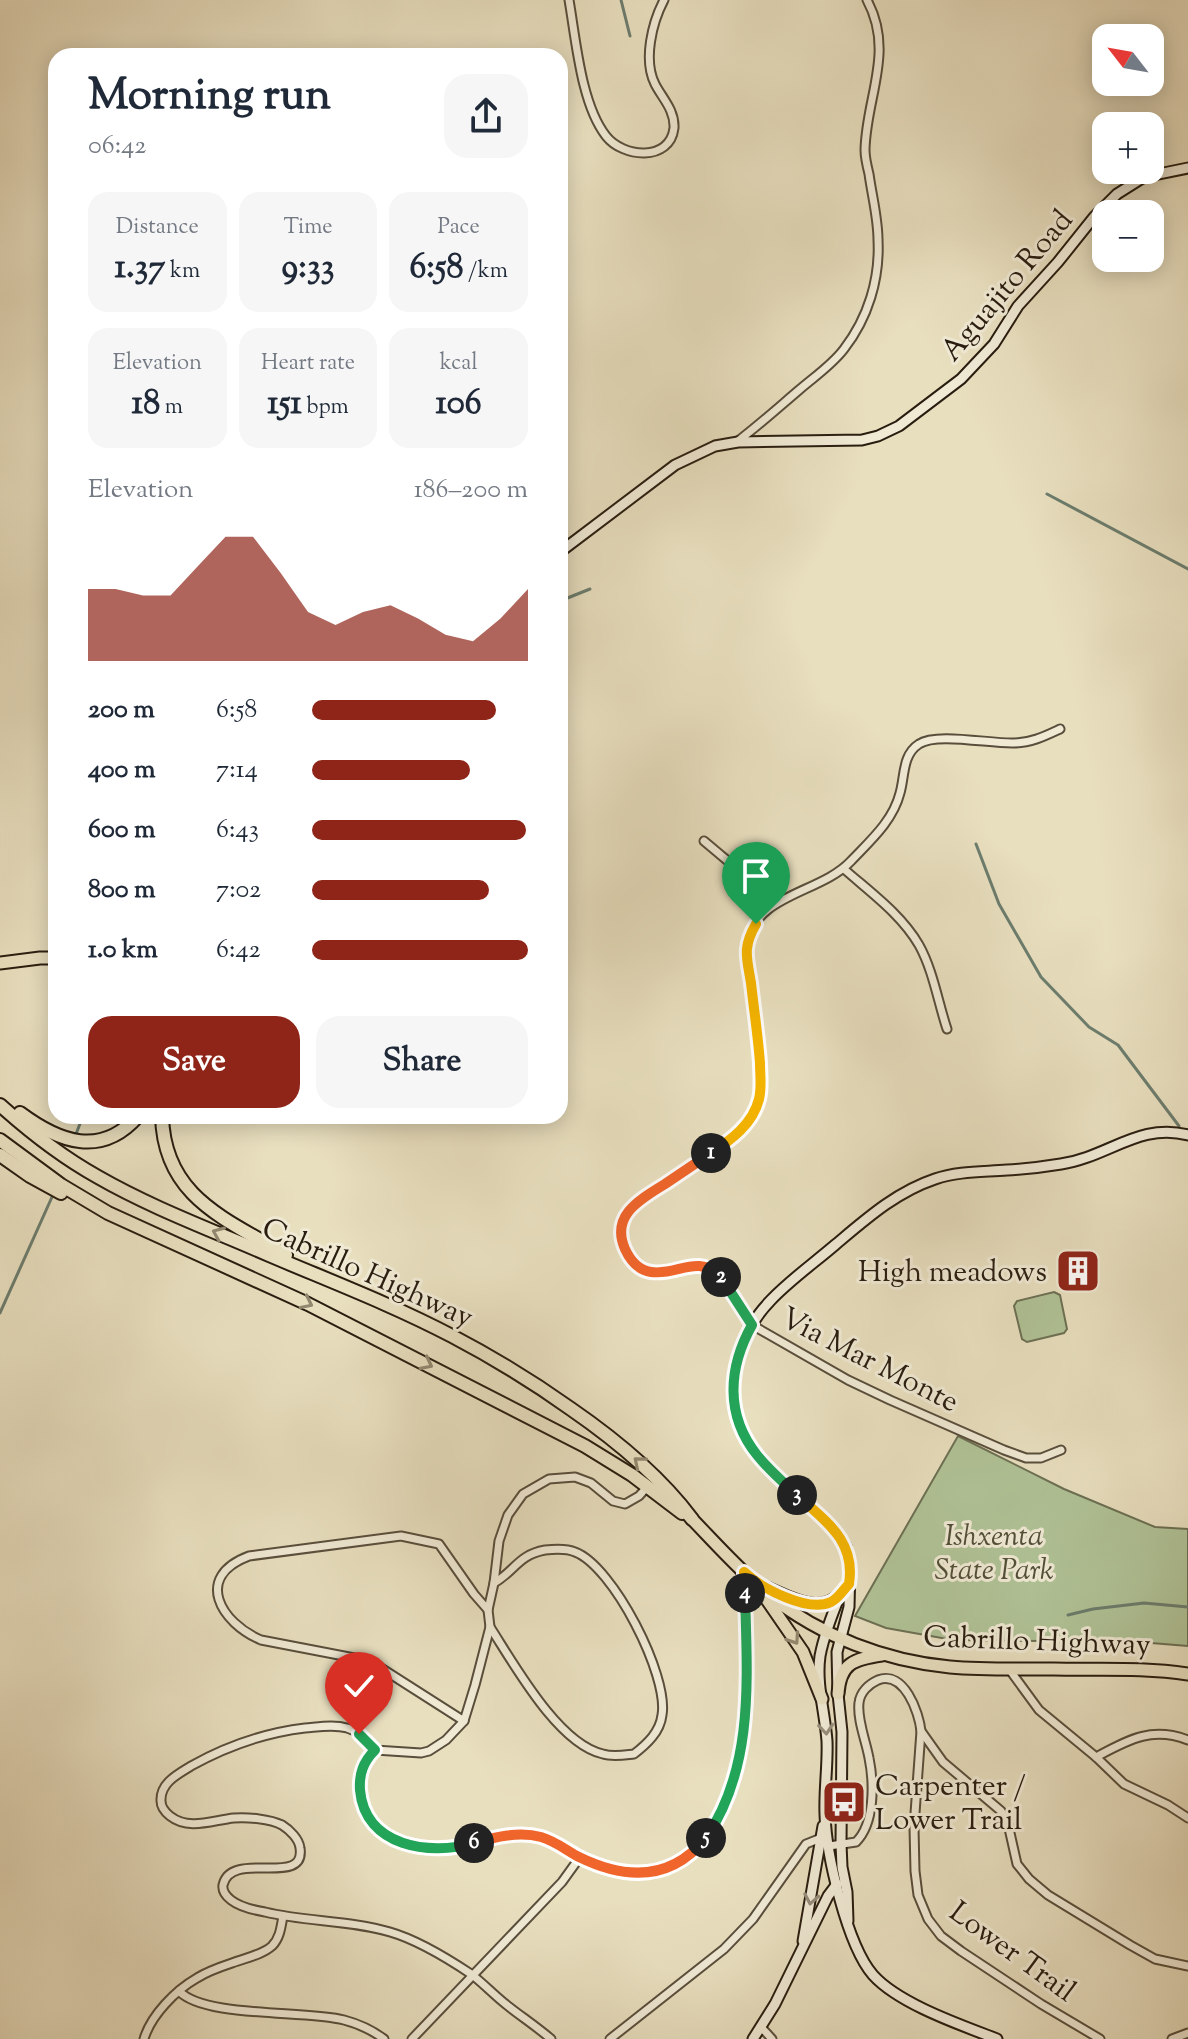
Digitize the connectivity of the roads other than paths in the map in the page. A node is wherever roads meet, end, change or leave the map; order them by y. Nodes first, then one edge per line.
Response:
1 (569, 0) edge
2 (664, 0) edge
3 (867, 0) edge
4 (1188, 168) edge
5 (738, 442) junction
6 (568, 546) edge
7 (1060, 729) dead end
8 (704, 841) dead end
9 (844, 869) junction
10 (774, 904) junction
11 (48, 957) edge
12 (0, 963) edge
13 (947, 1029) dead end
14 (0, 1098) edge
15 (0, 1105) edge
16 (129, 1124) edge
17 (163, 1124) edge
18 (1188, 1135) edge
19 (0, 1140) edge
20 (0, 1155) edge
21 (108, 1213) junction
22 (316, 1274) junction
23 (752, 1325) junction
24 (1061, 1450) dead end
25 (648, 1486) junction
26 (692, 1519) junction
27 (744, 1572) junction
28 (494, 1583) junction
29 (756, 1584) junction
30 (845, 1589) junction
31 (488, 1610) junction
32 (490, 1627) junction
33 (828, 1632) junction
34 (840, 1638) junction
35 (886, 1655) junction
36 (1009, 1669) junction
37 (1188, 1674) edge
38 (838, 1694) junction
39 (822, 1699) junction
40 (464, 1721) junction
41 (921, 1731) junction
42 (1188, 1740) edge
43 (375, 1750) junction
44 (1096, 1757) junction
45 (825, 1815) junction
46 (1188, 1818) edge
47 (821, 1838) junction
48 (841, 1844) junction
49 (829, 1846) junction
50 (800, 1854) junction
51 (819, 1855) junction
52 (580, 1857) junction
53 (842, 1867) junction
54 (836, 1885) junction
55 (283, 1916) junction
56 (848, 1921) junction
57 (798, 1960) junction
58 (1188, 1966) edge
59 (473, 1976) junction
60 (179, 1991) junction
61 (761, 2027) junction
62 (1188, 2033) edge
63 (144, 2039) edge
64 (384, 2039) edge
65 (412, 2039) edge
66 (551, 2039) edge
67 (610, 2039) edge
68 (753, 2039) edge
69 (772, 2039) edge
70 (997, 2039) edge
71 (1100, 2039) edge
72 (1172, 2039) edge

1 - 2 street
3 - 5 street
4 - 5 street, Aguajito Road
5 - 6 street, Aguajito Road
7 - 9 street, Via Mar Monte
8 - 10 street
9 - 10 street, Via Mar Monte
9 - 13 street
10 - 23 street, Via Mar Monte
11 - 12 main road
14 - 16 highway
22 -> 15 highway, Cabrillo Highway
17 - 22 highway
18 - 23 street
19 - 21 highway, Cabrillo Highway
20 - 21 highway
21 -> 25 highway, Cabrillo Highway
26 -> 22 highway, Cabrillo Highway
23 - 24 street, Via Mar Monte
23 - 30 street
25 - 26 highway, Cabrillo Highway
25 - 28 street
26 - 27 main road, Cabrillo Highway
27 - 29 main road, Cabrillo Highway
27 - 52 street
28 - 31 street
28 - 32 street
29 - 30 main road
29 - 33 main road, Cabrillo Highway
29 -> 39 main road
30 - 33 street
30 - 34 street
31 - 32 street
31 - 40 street
32 - 40 street
33 - 34 main road, Cabrillo Highway
33 - 39 street
34 - 35 main road, Cabrillo Highway
34 - 38 street
35 - 36 main road, Cabrillo Highway
35 - 38 main road
36 - 37 main road, Cabrillo Highway
36 - 44 street
38 - 48 street
39 -> 45 street
40 - 43 street
41 - 48 street, Lower Trail
41 - 58 street
41 - 71 street, Lower Trail
42 - 44 street
43 - 52 street
43 - 55 street
44 - 46 street
45 - 47 street
45 - 49 street
47 - 50 street
47 - 51 street
48 - 49 street
48 - 53 street
49 - 54 street
50 - 51 street
50 - 67 street
51 -> 57 street
52 - 59 street
53 - 54 street
53 - 56 street
54 - 56 street
54 - 57 street
55 - 59 street
55 - 60 street
56 - 70 street
57 - 61 street
59 - 65 street
59 - 66 street
60 - 63 street
60 - 64 street
61 - 68 street
61 - 69 street
62 - 72 street

